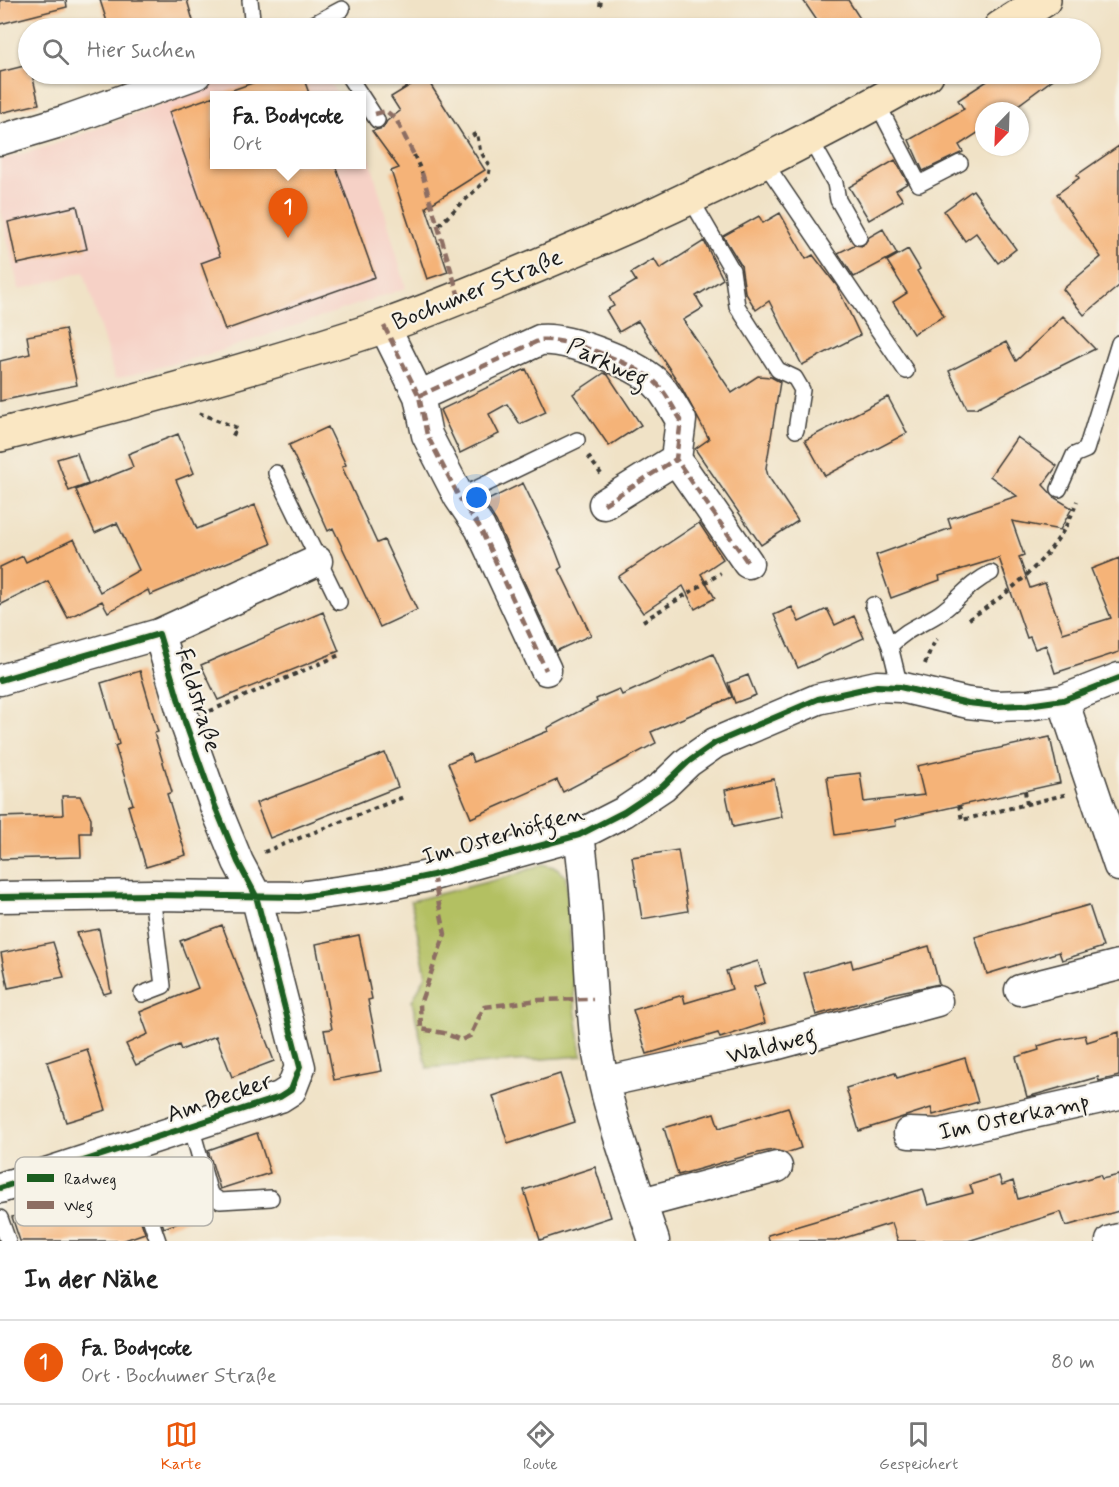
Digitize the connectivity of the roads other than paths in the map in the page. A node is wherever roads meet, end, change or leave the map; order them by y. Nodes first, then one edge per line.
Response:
1 (250, 0) edge
2 (1044, 0) edge
3 (342, 9) dead end
4 (253, 18) edge
5 (325, 18) edge
6 (1016, 18) edge
7 (168, 84) edge
8 (910, 84) edge
9 (366, 103) edge
10 (877, 103) junction
11 (377, 120) dead end
12 (810, 139) junction
13 (0, 140) edge
14 (765, 163) junction
15 (960, 163) dead end
16 (690, 198) junction
17 (859, 237) dead end
18 (384, 326) junction
19 (1119, 343) edge
20 (906, 371) dead end
21 (419, 396) junction
22 (795, 430) dead end
23 (0, 435) edge
24 (577, 440) road end
25 (676, 459) junction
26 (276, 473) dead end
27 (1059, 489) dead end
28 (459, 497) junction
29 (610, 500) road end
30 (317, 561) junction
31 (746, 561) road end
32 (991, 573) dead end
33 (339, 602) dead end
34 (873, 605) dead end
35 (159, 634) junction
36 (890, 646) junction
37 (546, 670) dead end
38 (1119, 678) edge
39 (0, 680) edge
40 (900, 687) junction
41 (1063, 700) junction
42 (579, 835) junction
43 (1119, 866) edge
44 (152, 895) junction
45 (256, 896) junction
46 (0, 897) edge
47 (1119, 965) edge
48 (1020, 990) dead end
49 (142, 993) dead end
50 (937, 1001) dead end
51 (604, 1082) junction
52 (1119, 1094) edge
53 (191, 1126) junction
54 (909, 1133) dead end
55 (126, 1148) junction
56 (98, 1157) edge
57 (129, 1157) edge
58 (200, 1157) edge
59 (777, 1167) dead end
60 (15, 1183) edge
61 (0, 1188) edge
62 (213, 1196) edge
63 (271, 1198) dead end
64 (642, 1203) junction
65 (0, 1218) edge
66 (153, 1226) edge
67 (1119, 1239) edge
68 (8, 1241) edge
69 (158, 1241) edge
70 (654, 1241) edge
71 (1111, 1241) edge

1 - 4 lane
2 - 6 main road
3 - 5 lane
7 - 13 street
8 - 10 main road, Bochumer Straße
9 - 11 lane
10 - 12 main road, Bochumer Straße
10 - 15 lane
12 - 14 main road, Bochumer Straße
12 - 17 lane
14 - 16 main road, Bochumer Straße
14 - 20 lane
16 - 18 main road, Bochumer Straße
16 - 22 lane
18 - 21 street
18 - 23 main road, Bochumer Straße
19 - 27 lane
21 - 25 street, Parkweg
21 - 28 street
24 - 28 lane
25 - 29 street
25 - 31 street
26 - 30 lane
28 - 37 street
30 - 33 lane
30 - 35 street, Feldstraße
32 - 36 lane
34 - 36 lane
35 - 39 street, Feldstraße
35 - 45 street, Feldstraße
36 - 40 lane
38 - 41 street, Im Osterhöfgen
40 - 41 street, Im Osterhöfgen
40 - 42 street, Im Osterhöfgen
41 - 43 street
42 - 45 street, Im Osterhöfgen
42 - 51 street
44 - 45 street, Im Osterhöfgen
44 - 46 street, Im Osterhöfgen
44 - 49 lane
45 - 53 street, Am Becker
47 - 48 street
50 - 51 street, Waldweg
51 - 64 street
52 - 54 street, Im Osterkamp
53 - 55 street, Am Becker
53 - 58 lane
55 - 56 street, Am Becker
55 - 57 lane
59 - 64 street
60 - 61 street, Am Becker
62 - 63 lane
64 - 70 street
65 - 68 lane
66 - 69 lane
67 - 71 street

